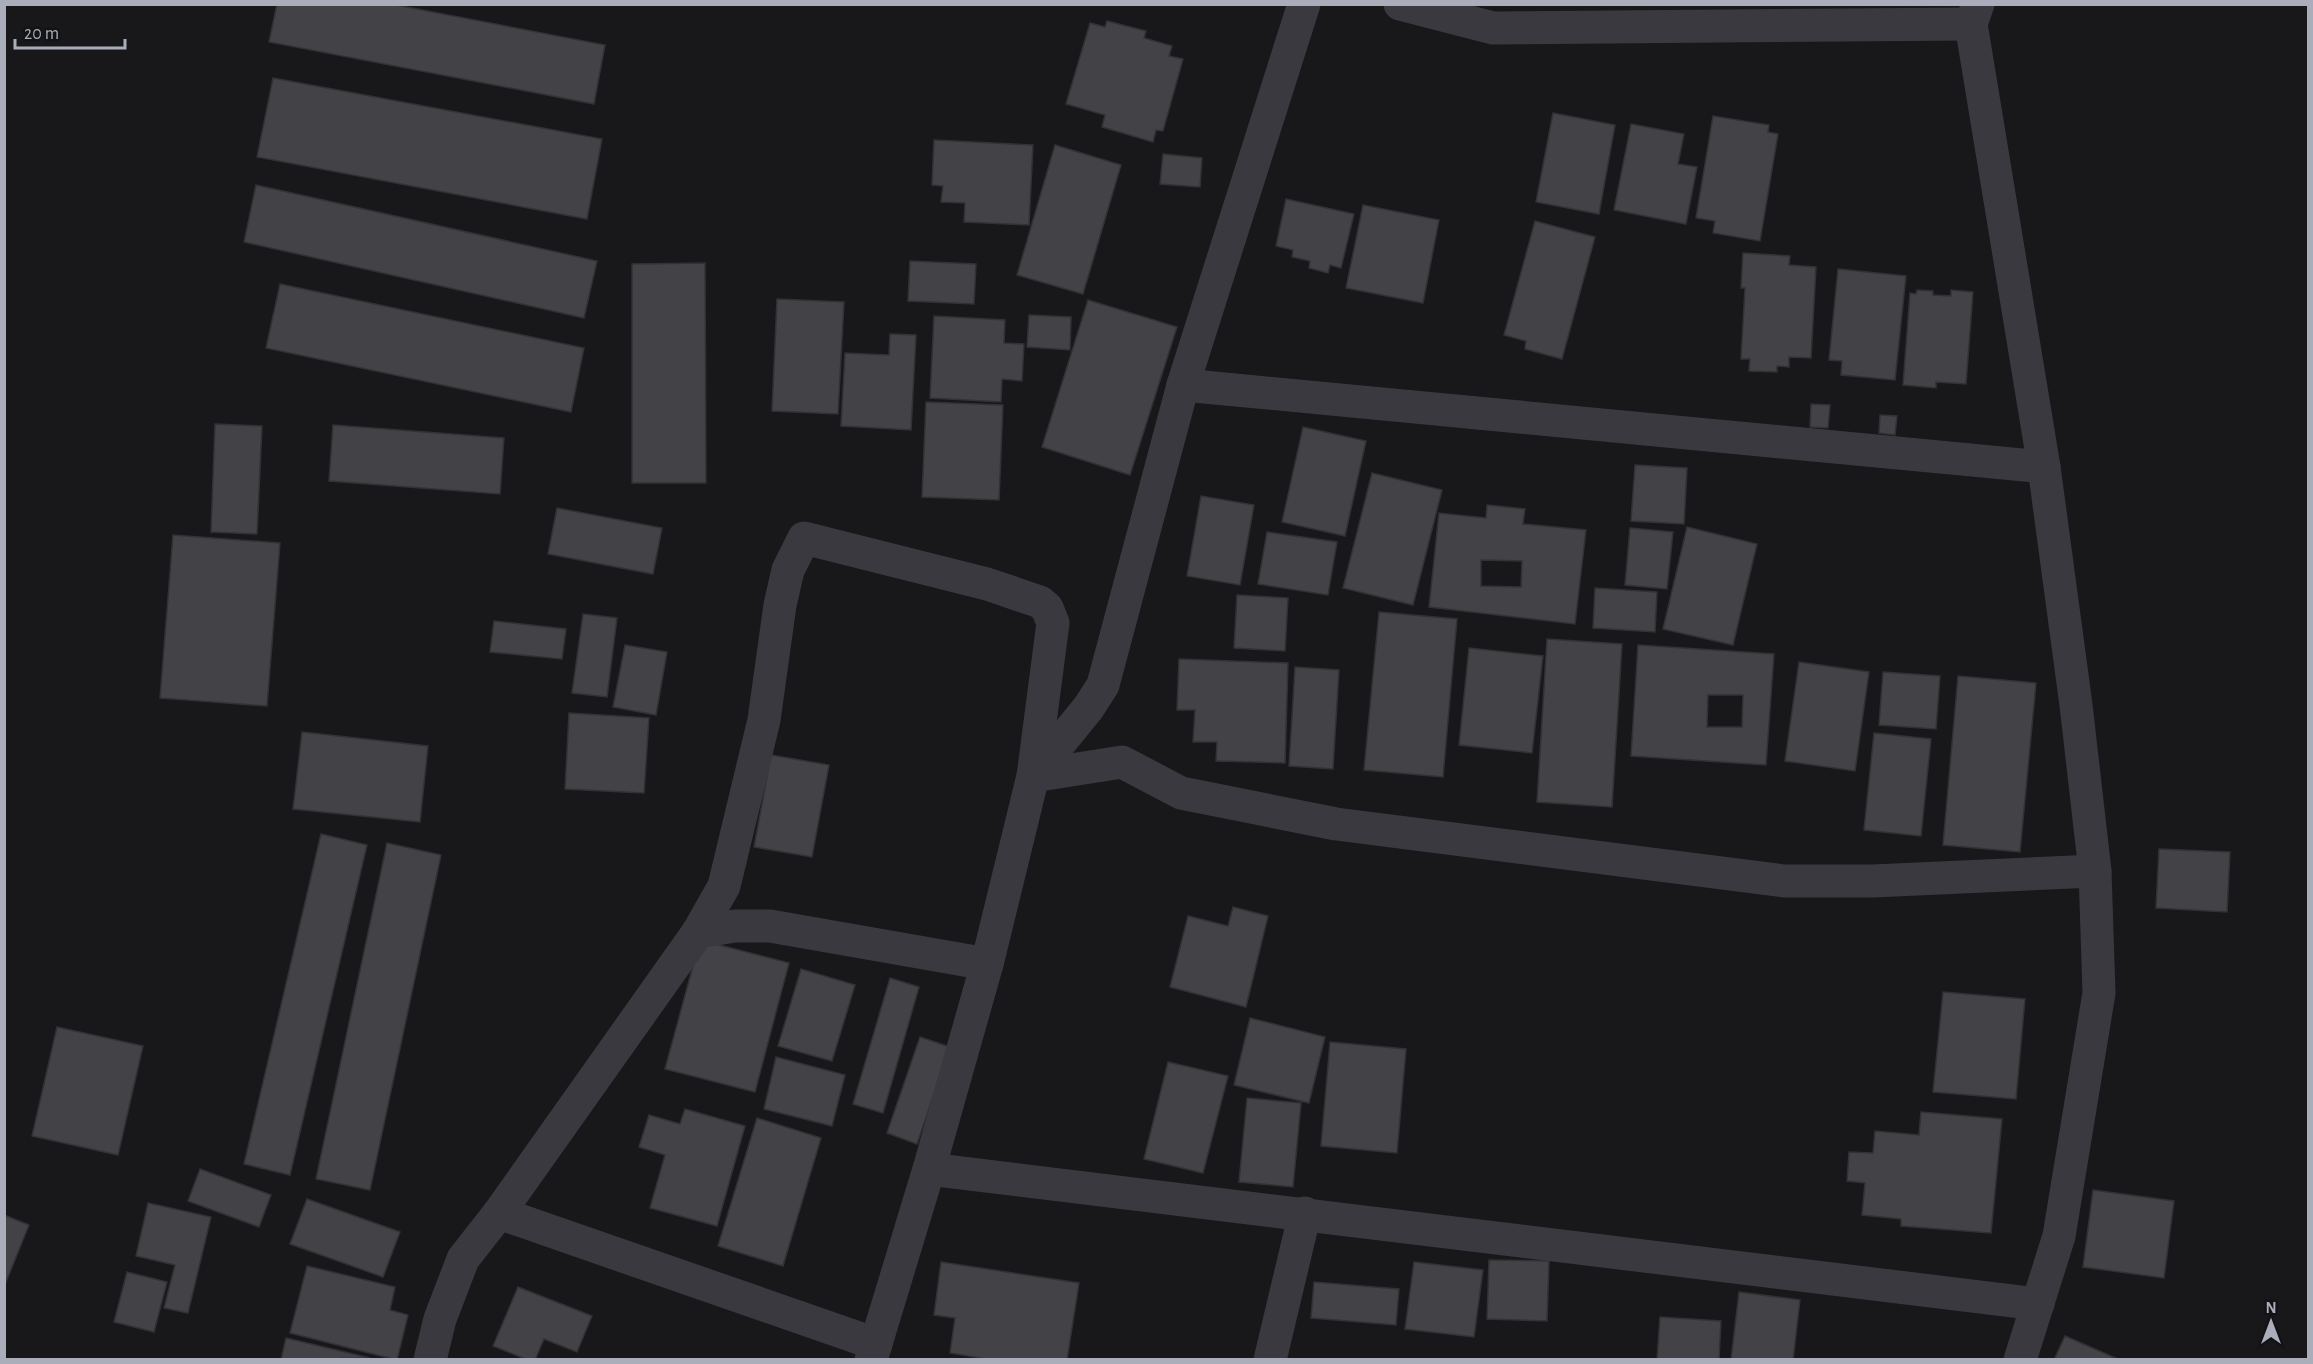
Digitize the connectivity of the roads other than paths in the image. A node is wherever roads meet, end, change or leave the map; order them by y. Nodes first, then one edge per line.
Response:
1 (1304, 4) edge
2 (1400, 4) edge
3 (1975, 14) edge
4 (1183, 385) junction
5 (2044, 467) junction
6 (1033, 776) junction
7 (2095, 871) junction
8 (698, 932) junction
9 (987, 964) junction
10 (930, 1169) junction
11 (499, 1214) junction
12 (1305, 1214) junction
13 (2038, 1304) junction
14 (873, 1352) edge
15 (430, 1359) edge
16 (1270, 1359) edge
17 (2020, 1359) edge

1 - 4 street
2 - 3 street
3 - 5 street
4 - 5 street
4 - 6 street
5 - 7 street
6 - 7 street
6 - 8 street
6 - 9 street
7 - 13 street
8 - 9 street
8 - 11 street
9 - 10 street
10 - 12 street
10 - 14 street
11 - 14 street
11 - 15 street
12 - 13 street
12 - 16 street
13 - 17 street

